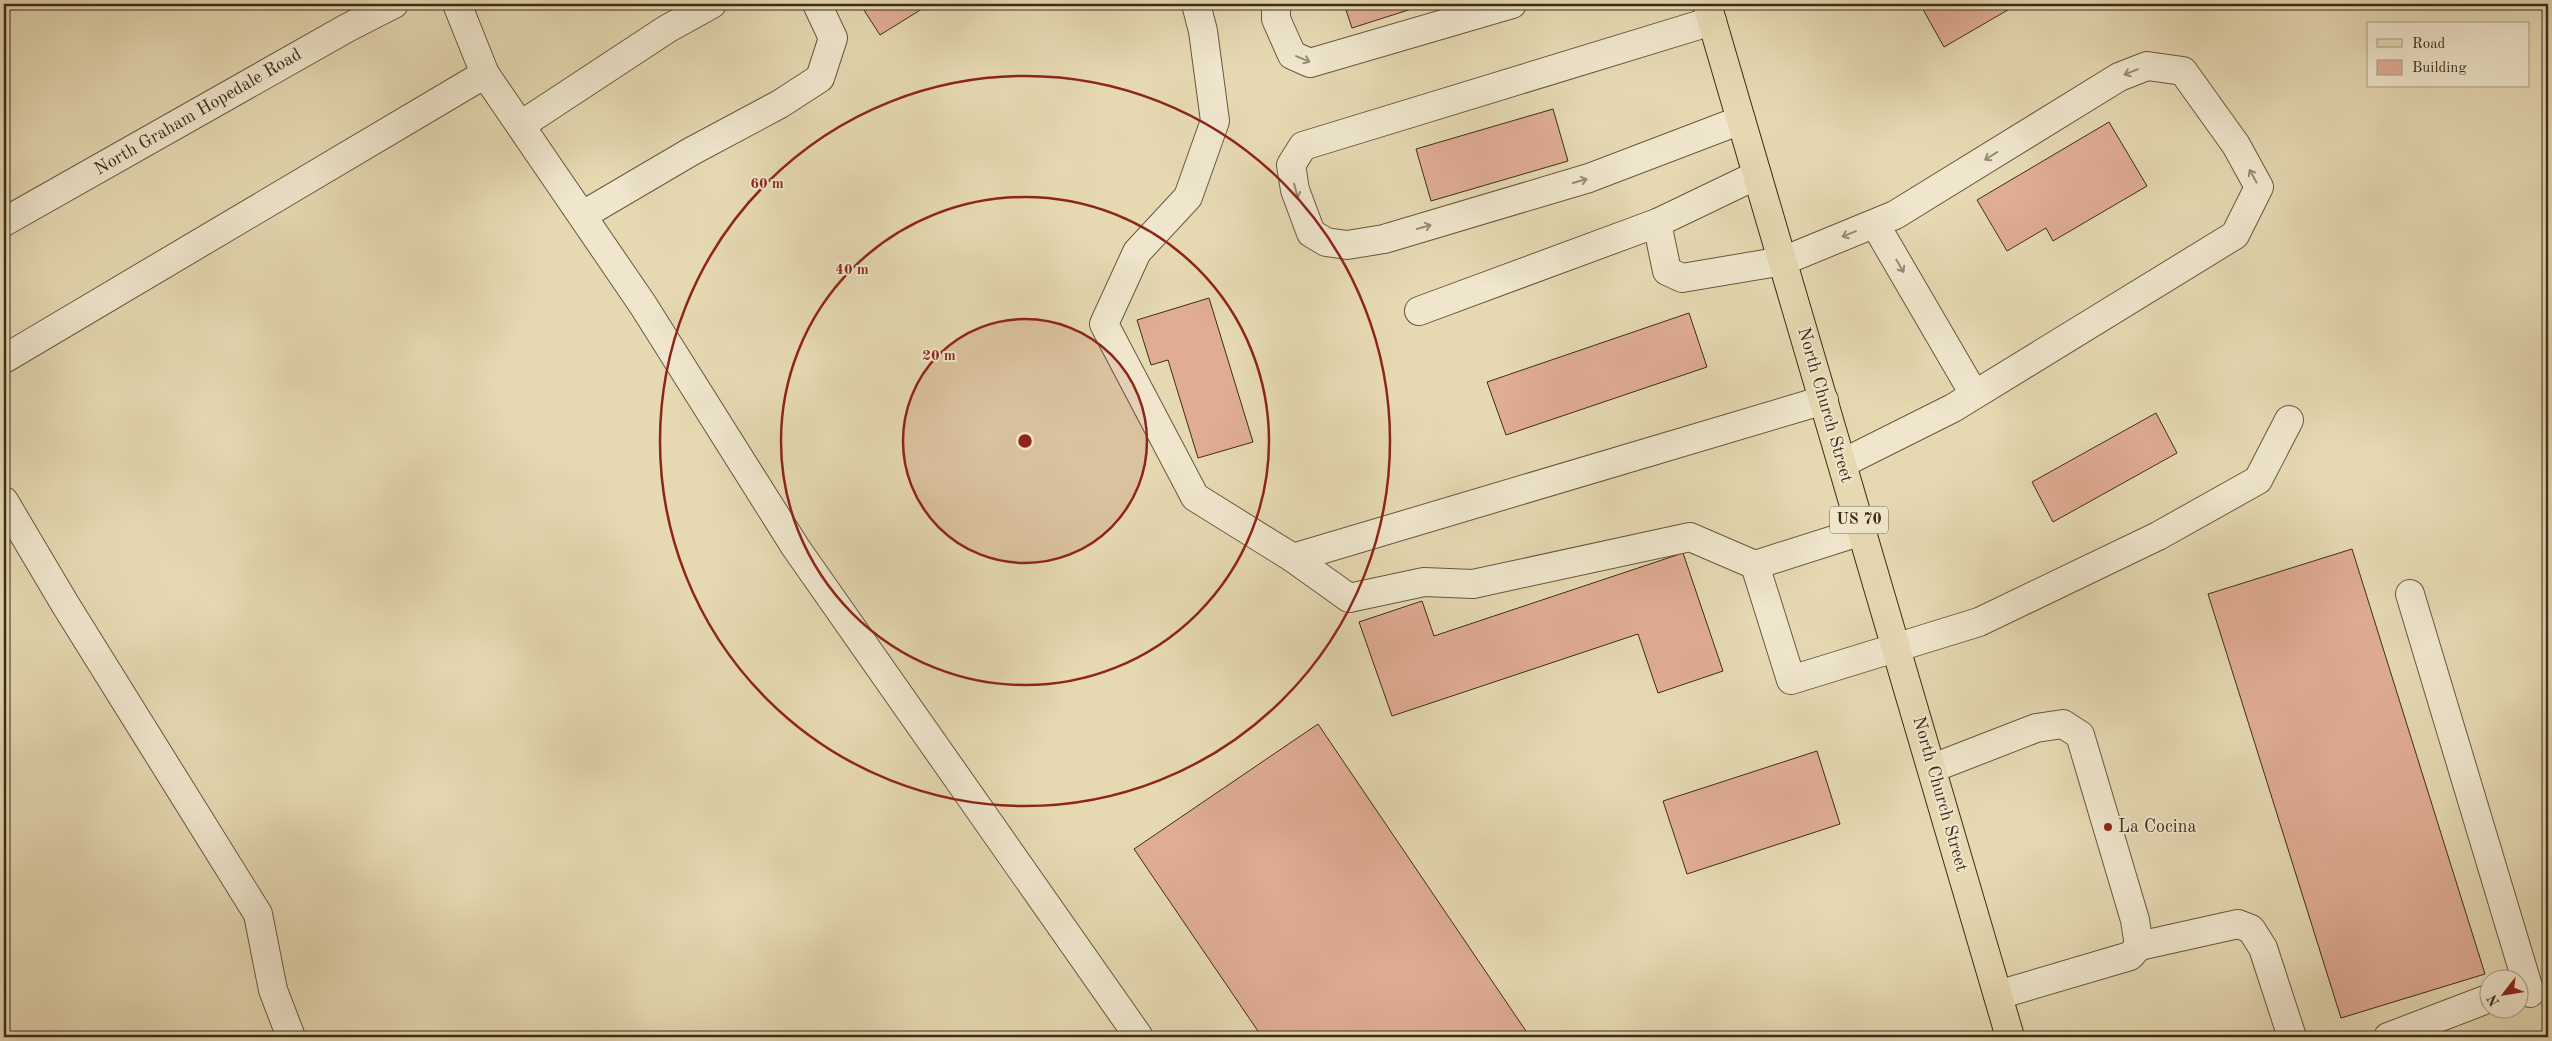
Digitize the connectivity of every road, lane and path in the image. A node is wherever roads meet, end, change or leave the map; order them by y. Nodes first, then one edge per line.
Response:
1 (394, 4) edge
2 (457, 4) edge
3 (712, 4) edge
4 (817, 4) edge
5 (1196, 4) edge
6 (1276, 4) edge
7 (1512, 4) edge
8 (1709, 12) edge
9 (485, 74) junction
10 (1741, 120) junction
11 (521, 125) junction
12 (1758, 175) junction
13 (583, 215) junction
14 (4, 222) edge
15 (1657, 224) junction
16 (1875, 224) junction
17 (1783, 261) junction
18 (1420, 312) dead end
19 (4, 359) edge
20 (1974, 394) junction
21 (1824, 400) junction
22 (2289, 420) dead end
23 (1842, 463) junction
24 (4, 501) edge
25 (1862, 531) junction
26 (1293, 558) junction
27 (1754, 565) junction
28 (2410, 594) dead end
29 (1897, 648) junction
30 (1933, 768) junction
31 (2139, 946) junction
32 (1998, 995) junction
33 (2533, 997) edge
34 (2480, 1002) edge
35 (291, 1037) edge
36 (1139, 1037) edge
37 (2010, 1037) edge
38 (2292, 1037) edge
39 (2388, 1037) edge

1 - 14 street, North Graham Hopedale Road
2 - 9 street
3 - 11 street
4 - 13 street
5 - 26 street
6 -> 7 street
8 - 10 main road, North Church Street / US 70
8 -> 10 street
9 - 11 street
9 - 19 street
10 - 12 main road, North Church Street / US 70
11 - 13 street
12 - 15 street
12 - 17 main road, North Church Street / US 70
13 - 36 street
15 - 17 street
15 - 18 street
16 -> 17 street
16 -> 20 street
20 -> 16 street
17 - 21 main road, North Church Street / US 70
20 - 23 street
21 - 23 main road, North Church Street / US 70
21 - 26 street
22 - 29 street
23 - 25 main road, North Church Street / US 70
24 - 35 street
25 - 27 street
25 - 29 main road, North Church Street / US 70
26 - 27 street
27 - 29 street
28 - 33 street
29 - 30 main road, North Church Street / US 70
30 - 31 street
30 - 32 main road, North Church Street / US 70
31 - 32 street
31 - 38 street
32 - 37 main road, North Church Street / US 70
34 - 39 street

